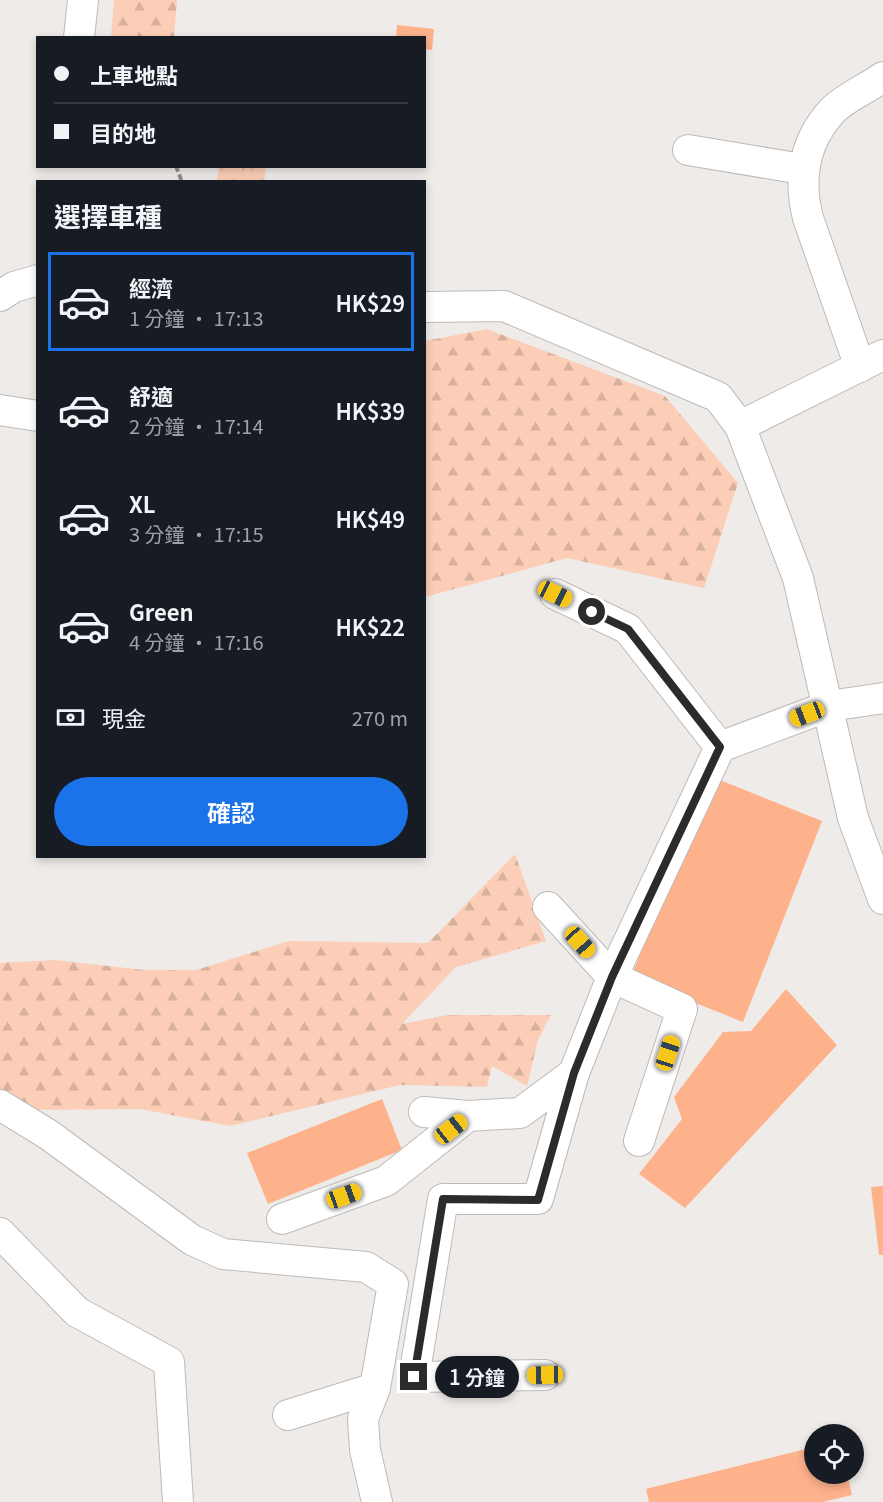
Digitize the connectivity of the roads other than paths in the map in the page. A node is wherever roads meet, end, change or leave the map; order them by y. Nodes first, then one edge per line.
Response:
1 (83, 0) edge
2 (79, 36) edge
3 (883, 77) edge
4 (688, 150) dead end
5 (802, 169) junction
6 (36, 281) edge
7 (0, 296) edge
8 (426, 307) edge
9 (871, 361) edge
10 (0, 410) edge
11 (36, 416) edge
12 (740, 426) junction
13 (555, 594) dead end
14 (883, 698) edge
15 (829, 706) junction
16 (720, 747) junction
17 (883, 899) edge
18 (548, 907) dead end
19 (612, 977) junction
20 (574, 1073) junction
21 (0, 1105) edge
22 (424, 1112) dead end
23 (468, 1116) junction
24 (639, 1141) dead end
25 (282, 1220) dead end
26 (0, 1233) edge
27 (545, 1375) dead end
28 (375, 1388) junction
29 (288, 1415) dead end
30 (178, 1502) edge
31 (377, 1502) edge

1 - 2 street
3 - 5 street
4 - 5 street
5 - 9 street
6 - 7 street
8 - 12 street
9 - 12 street
10 - 11 street
12 - 15 street
13 - 16 street
14 - 15 street
15 - 16 street
15 - 17 street
16 - 19 street
18 - 19 street
19 - 20 street
19 - 24 street
20 - 23 street
20 - 27 street
21 - 28 street
22 - 23 street
23 - 25 street
26 - 30 street
28 - 29 street
28 - 31 street

